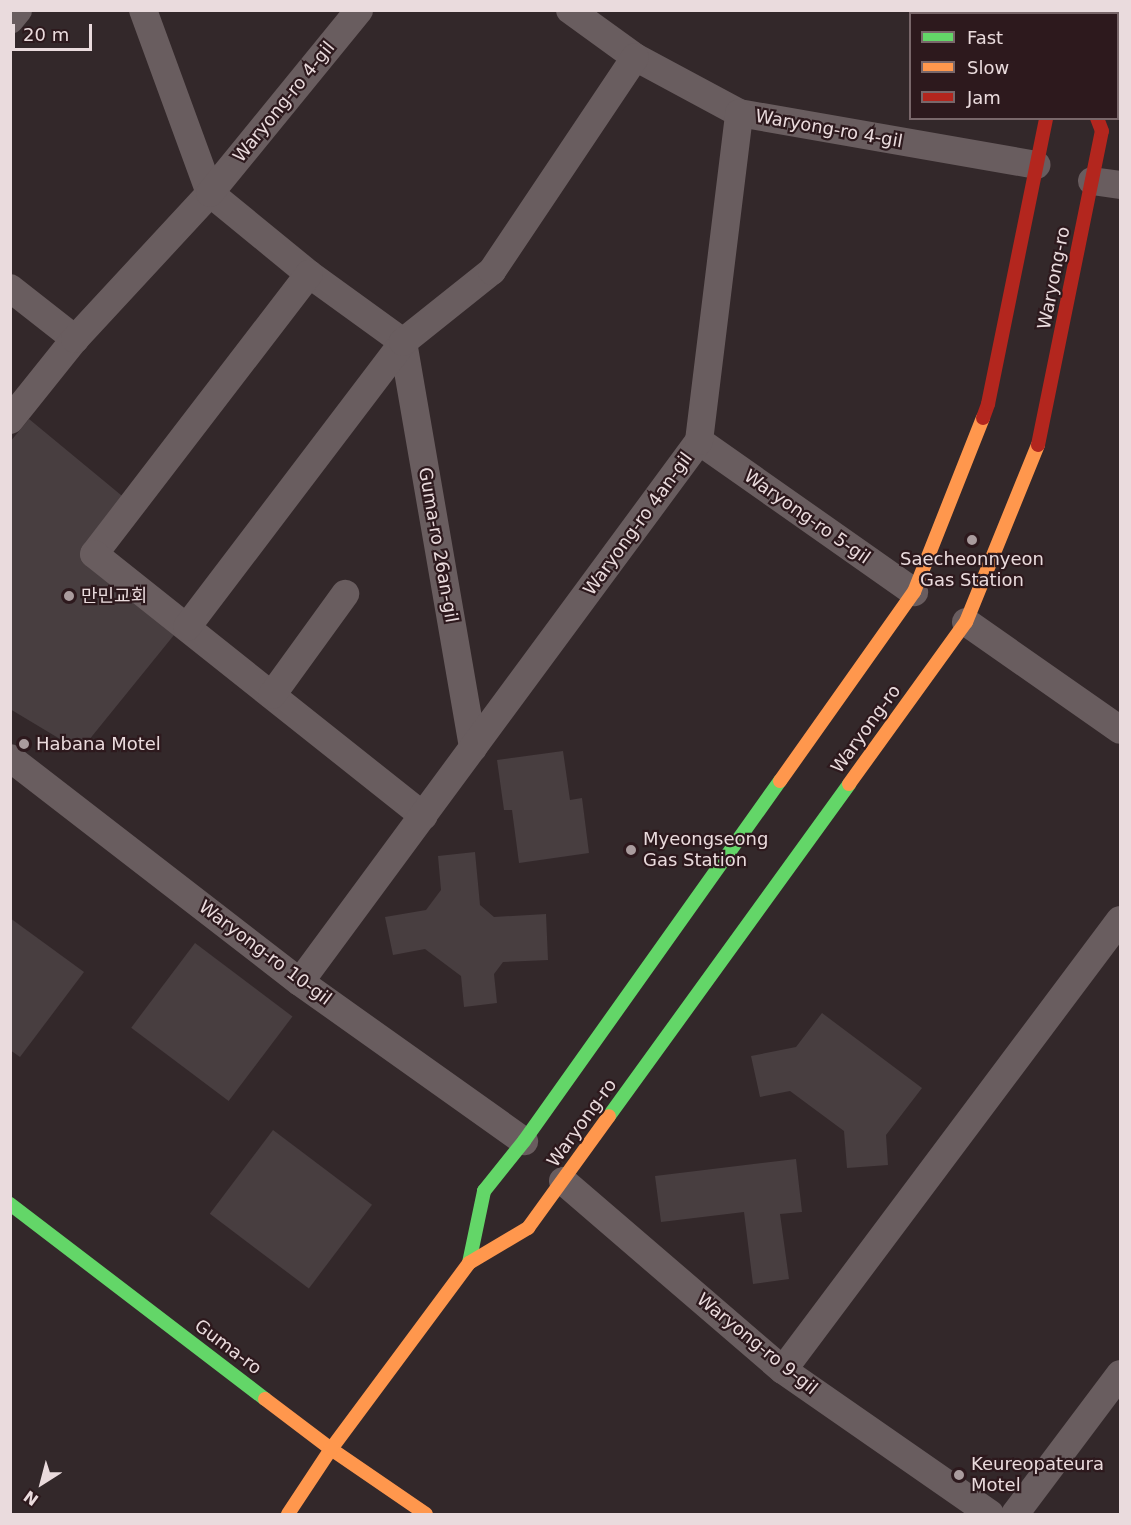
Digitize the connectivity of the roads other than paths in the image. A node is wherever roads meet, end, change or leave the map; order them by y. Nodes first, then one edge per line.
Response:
1 (18, 10) edge
2 (143, 10) edge
3 (359, 10) edge
4 (570, 10) edge
5 (10, 20) edge
6 (635, 57) junction
7 (739, 113) junction
8 (1046, 120) edge
9 (1098, 120) edge
10 (1036, 165) junction
11 (1092, 181) junction
12 (1120, 186) edge
13 (210, 193) junction
14 (309, 274) junction
15 (10, 288) edge
16 (75, 339) junction
17 (403, 342) junction
18 (10, 420) edge
19 (699, 441) junction
20 (914, 592) junction
21 (345, 594) dead end
22 (966, 622) junction
23 (187, 627) junction
24 (272, 695) junction
25 (1120, 730) edge
26 (473, 748) junction
27 (10, 758) edge
28 (423, 816) junction
29 (1120, 920) edge
30 (300, 982) junction
31 (524, 1141) junction
32 (563, 1181) junction
33 (10, 1204) edge
34 (469, 1263) junction
35 (783, 1370) junction
36 (1120, 1374) edge
37 (331, 1449) junction
38 (288, 1515) edge
39 (426, 1515) edge
40 (990, 1515) edge
41 (1015, 1515) edge

1 - 5 street
2 - 13 street
3 - 13 street, Waryong-ro 4-gil
4 - 6 street, Waryong-ro 4-gil
6 - 7 street, Waryong-ro 4-gil
6 - 17 street
7 - 10 street, Waryong-ro 4-gil
7 - 19 street, Waryong-ro 4an-gil
8 - 10 main road, Waryong-ro
9 - 11 main road, Waryong-ro
10 - 20 main road, Waryong-ro
11 - 12 street
11 - 22 main road, Waryong-ro
13 - 14 street
13 - 16 street
14 - 17 street
14 - 23 street
15 - 16 street
16 - 18 street
17 - 23 street
17 - 26 street, Guma-ro 26an-gil
19 - 20 street, Waryong-ro 5-gil
19 - 26 street, Waryong-ro 4an-gil
20 - 31 main road, Waryong-ro
21 - 24 street
22 - 25 street
22 - 32 main road, Waryong-ro
23 - 24 street
24 - 28 street
26 - 28 street, Waryong-ro 4an-gil
27 - 30 street, Waryong-ro 10-gil
28 - 30 street, Waryong-ro 4an-gil
29 - 35 street
30 - 31 street, Waryong-ro 10-gil
31 - 34 main road, Waryong-ro
32 - 34 main road, Waryong-ro
32 - 35 street, Waryong-ro 9-gil
33 - 37 main road, Guma-ro
34 - 37 main road, Waryong-ro
35 - 40 street, Waryong-ro 9-gil
36 - 41 street
37 - 38 main road, Waryong-ro
37 - 39 main road, Guma-ro

